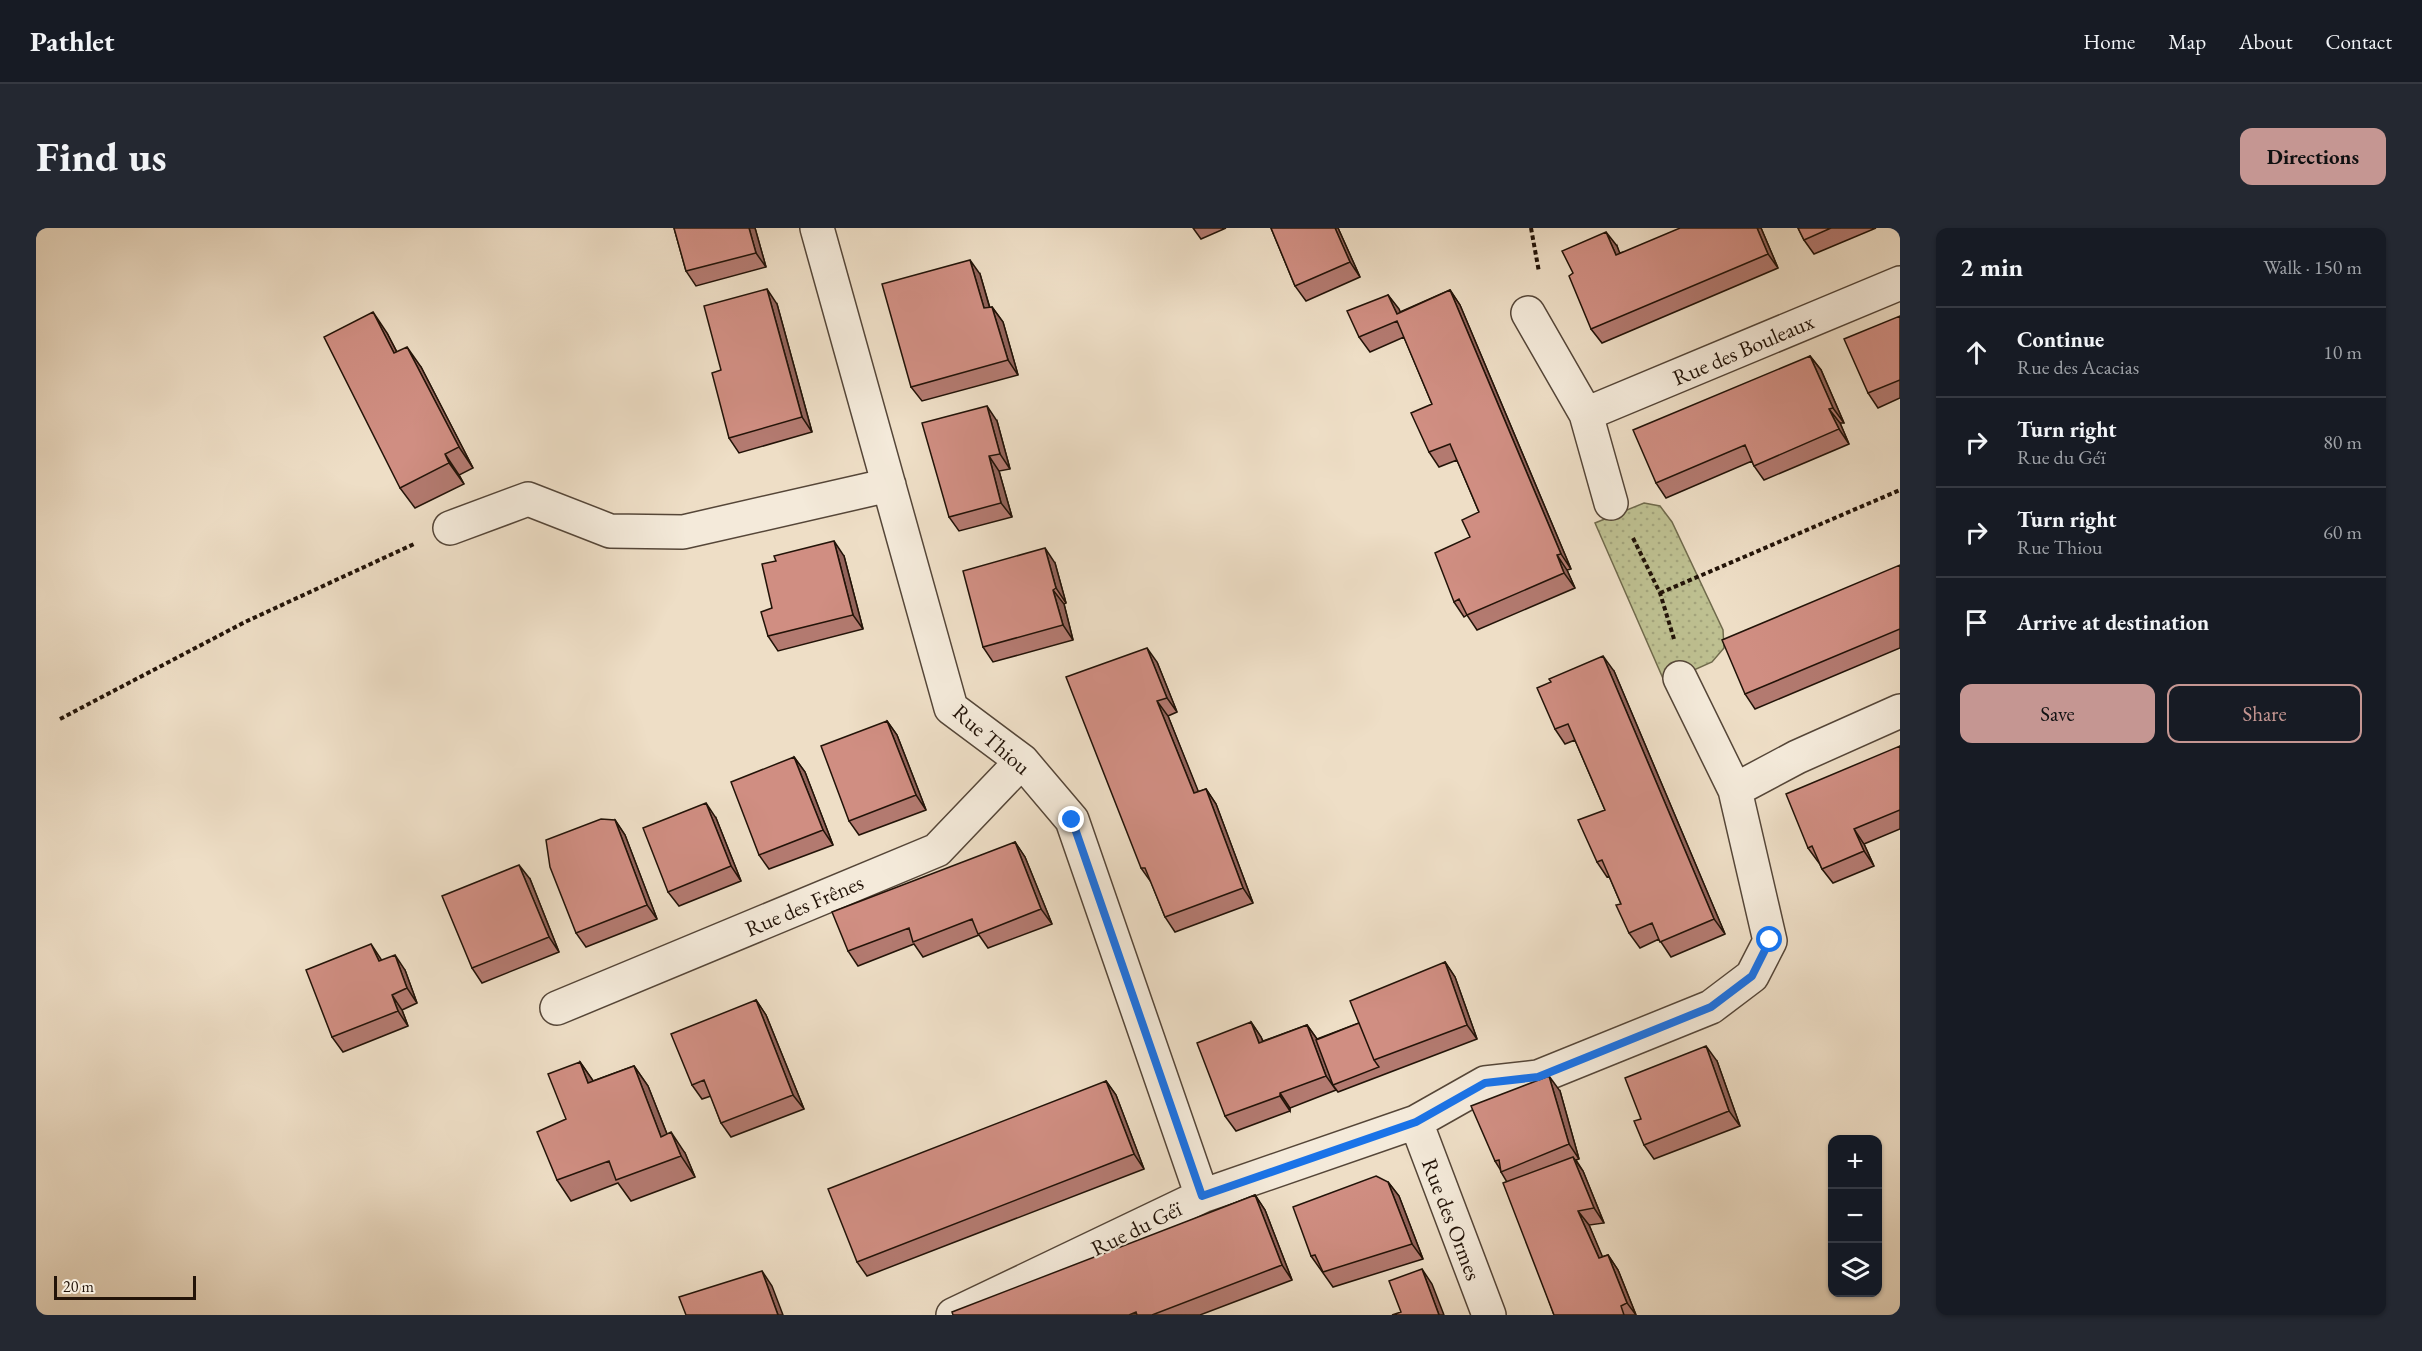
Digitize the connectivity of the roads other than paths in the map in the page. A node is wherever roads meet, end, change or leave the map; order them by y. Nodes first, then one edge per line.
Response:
1 (818, 228) edge
2 (1900, 283) edge
3 (1528, 313) dead end
4 (1586, 414) junction
5 (889, 485) junction
6 (1611, 503) road end
7 (450, 528) road end
8 (1680, 678) road end
9 (1900, 711) edge
10 (1022, 761) junction
11 (1735, 790) junction
12 (556, 1008) dead end
13 (1416, 1122) junction
14 (1202, 1196) junction
15 (953, 1315) edge
16 (1489, 1315) edge

1 - 5 street, Rue Thiou
2 - 4 street, Rue des Bouleaux
3 - 4 street
4 - 6 street
5 - 7 street
5 - 10 street, Rue Thiou
8 - 11 street
9 - 11 street
10 - 12 street, Rue des Frênes
10 - 14 street, Rue Thiou
11 - 13 street, Rue du Géï
13 - 14 street, Rue du Géï
13 - 16 street, Rue des Ormes
14 - 15 street, Rue du Géï

